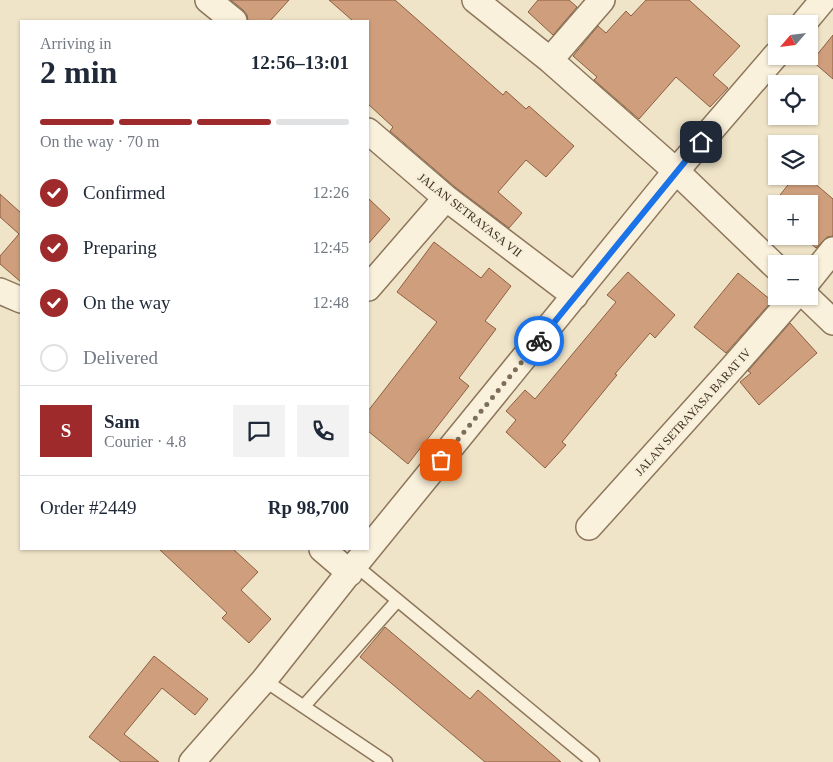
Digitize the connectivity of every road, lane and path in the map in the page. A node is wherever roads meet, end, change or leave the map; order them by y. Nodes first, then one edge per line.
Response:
1 (208, 0) edge
2 (475, 0) edge
3 (602, 0) edge
4 (823, 0) edge
5 (810, 15) edge
6 (233, 20) edge
7 (550, 60) junction
8 (768, 64) edge
9 (369, 133) edge
10 (676, 171) junction
11 (446, 198) junction
12 (833, 250) edge
13 (768, 259) edge
14 (818, 269) edge
15 (369, 287) edge
16 (0, 291) edge
17 (575, 296) junction
18 (20, 300) edge
19 (787, 305) edge
20 (815, 305) edge
21 (833, 322) edge
22 (589, 527) dead end
23 (369, 548) edge
24 (324, 550) edge
25 (368, 550) edge
26 (352, 569) junction
27 (397, 601) junction
28 (264, 680) junction
29 (304, 706) junction
30 (192, 762) edge
31 (386, 762) edge
32 (593, 762) edge

1 - 6 street
2 - 7 street
3 - 7 street
4 - 5 street
7 - 10 street
8 - 10 street
9 - 11 street, JALAN SETRAYASA VII
10 - 13 street
10 - 17 street
11 - 15 street
11 - 17 street, JALAN SETRAYASA VII
12 - 14 street
16 - 18 street
17 - 23 street
19 - 22 street, JALAN SETRAYASA BARAT IV
20 - 21 street
24 - 26 street
25 - 26 street
26 - 27 lane
26 - 28 street
27 - 29 lane
27 - 32 lane
28 - 29 lane
28 - 30 street
29 - 31 lane

